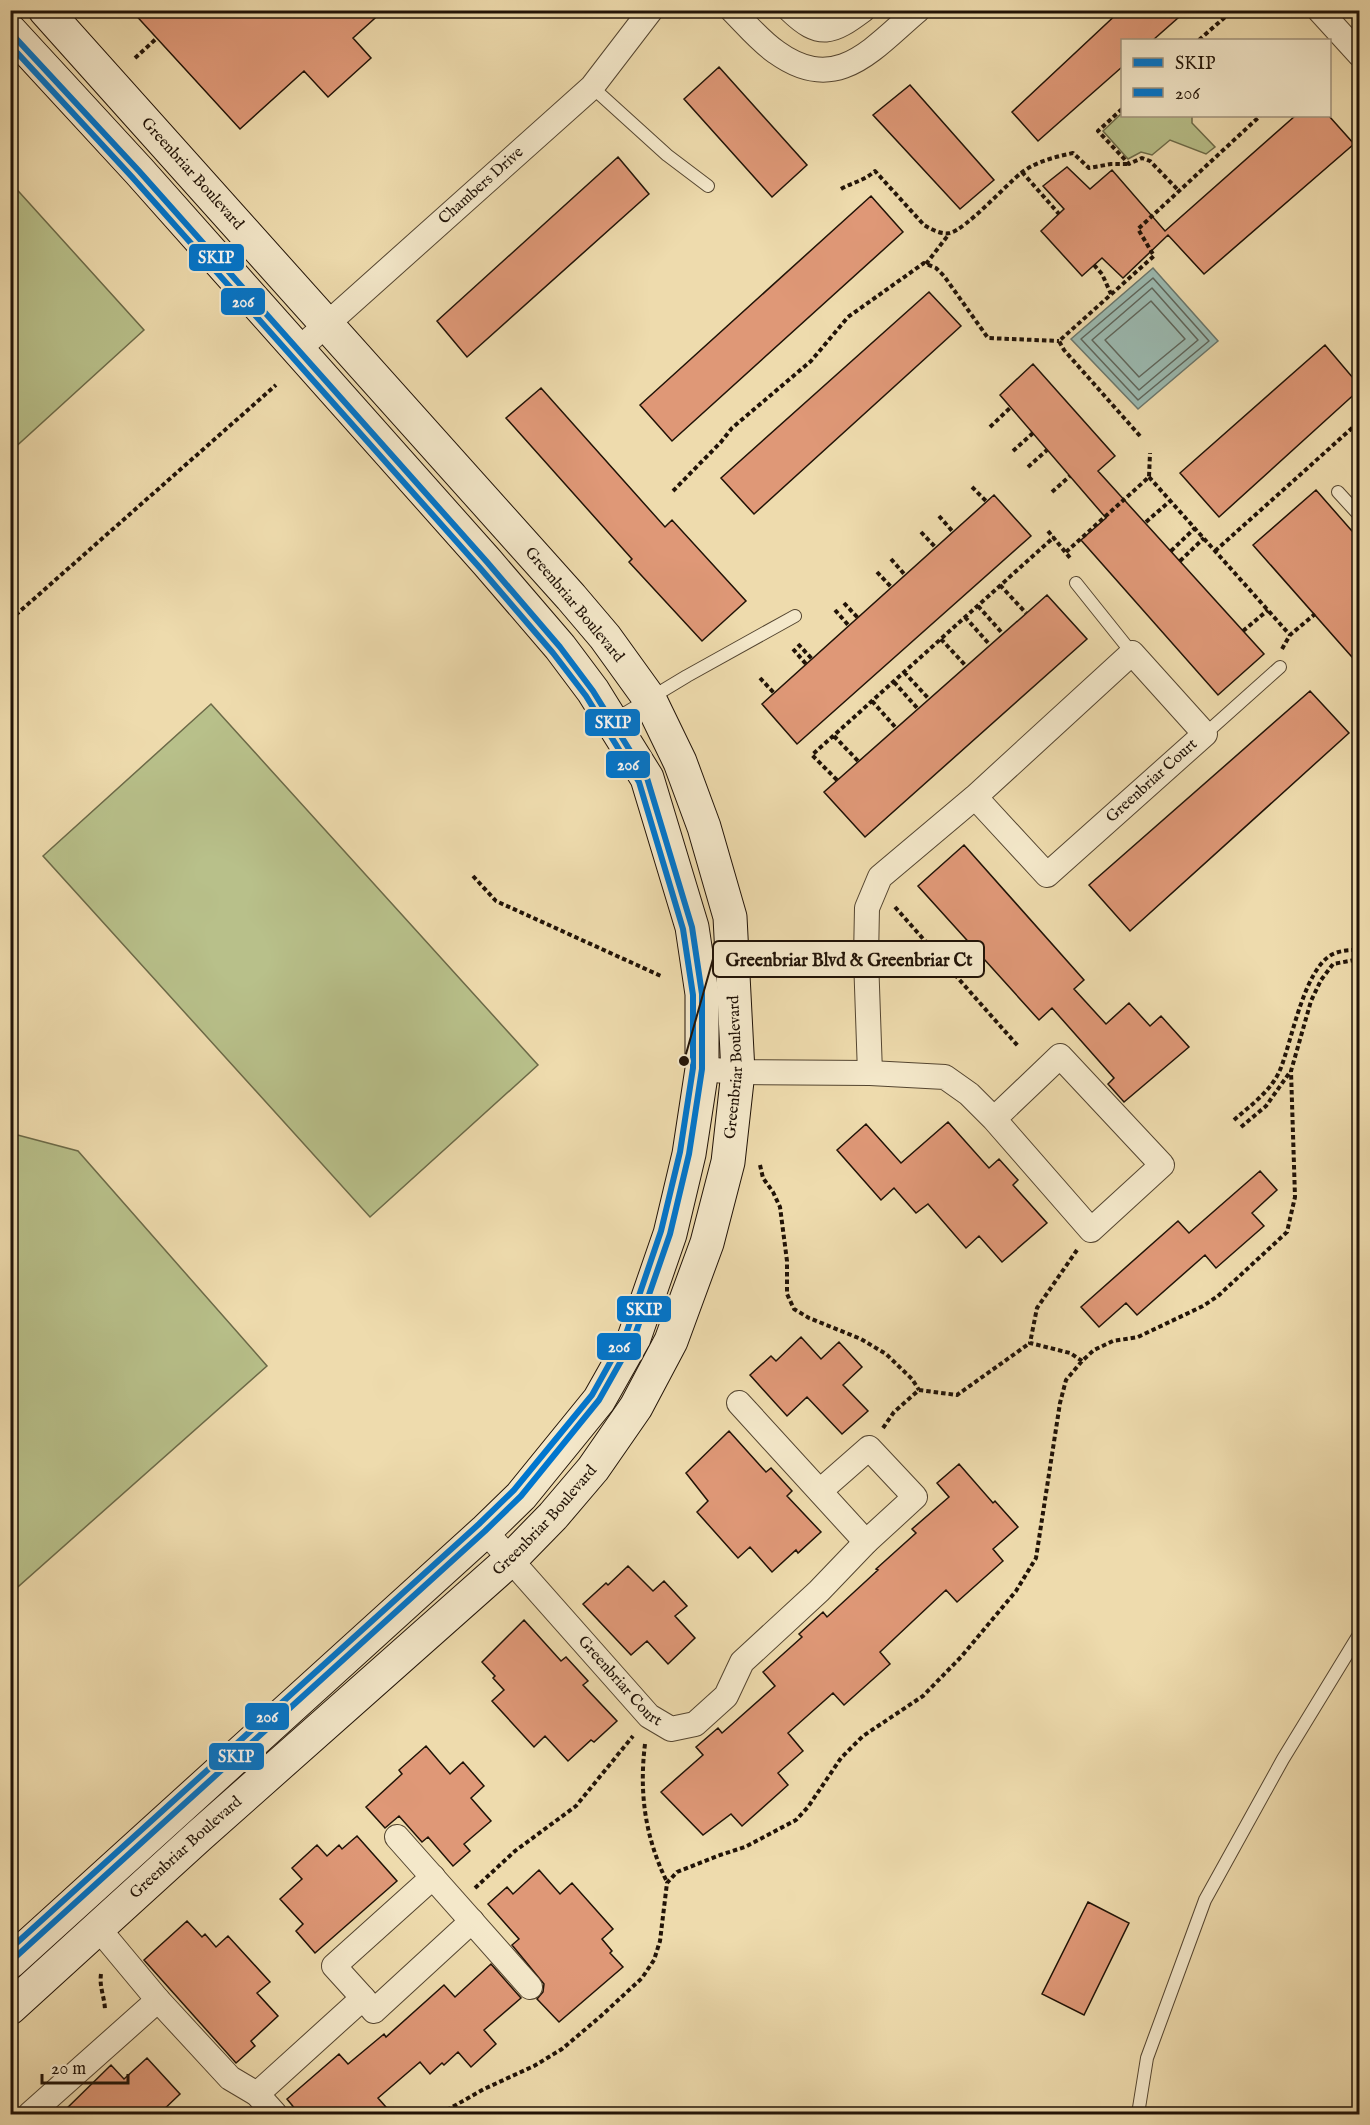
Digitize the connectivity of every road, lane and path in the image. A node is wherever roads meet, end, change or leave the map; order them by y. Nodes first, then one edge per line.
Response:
1 (45, 10) edge
2 (651, 10) edge
3 (732, 10) edge
4 (790, 10) edge
5 (863, 10) edge
6 (918, 10) edge
7 (1233, 10) edge
8 (1319, 10) edge
9 (10, 31) edge
10 (157, 38) dead end
11 (1200, 39) edge
12 (1359, 55) edge
13 (135, 58) dead end
14 (592, 87) junction
15 (1121, 110) edge
16 (1259, 117) edge
17 (1129, 164) junction
18 (1022, 172) junction
19 (708, 186) dead end
20 (841, 189) dead end
21 (1179, 191) junction
22 (1059, 214) dead end
23 (949, 234) junction
24 (926, 264) junction
25 (1094, 265) dead end
26 (1111, 294) junction
27 (326, 325) junction
28 (1059, 341) junction
29 (298, 350) junction
30 (276, 385) dead end
31 (1011, 407) dead end
32 (1359, 421) edge
33 (990, 427) dead end
34 (1033, 433) dead end
35 (1140, 436) dead end
36 (1047, 450) dead end
37 (1013, 451) dead end
38 (1150, 453) dead end
39 (1028, 467) dead end
40 (1070, 476) dead end
41 (1149, 477) junction
42 (972, 487) dead end
43 (673, 491) dead end
44 (1052, 492) dead end
45 (1338, 492) dead end
46 (1170, 501) junction
47 (987, 502) dead end
48 (939, 516) dead end
49 (1359, 516) edge
50 (1146, 522) dead end
51 (1195, 528) junction
52 (1048, 531) dead end
53 (921, 532) dead end
54 (954, 532) dead end
55 (1054, 537) junction
56 (1204, 538) junction
57 (936, 548) dead end
58 (1171, 550) dead end
59 (1215, 551) junction
60 (1066, 552) junction
61 (891, 559) dead end
62 (1071, 559) dead end
63 (1180, 561) dead end
64 (877, 572) dead end
65 (905, 575) dead end
66 (1076, 583) dead end
67 (1000, 585) junction
68 (892, 588) dead end
69 (844, 603) dead end
70 (978, 606) junction
71 (835, 610) dead end
72 (1268, 610) junction
73 (1026, 613) dead end
74 (1315, 614) dead end
75 (795, 616) dead end
76 (965, 617) junction
77 (858, 618) dead end
78 (10, 620) edge
79 (849, 626) dead end
80 (1243, 631) dead end
81 (1003, 634) dead end
82 (1290, 635) junction
83 (941, 639) junction
84 (798, 644) dead end
85 (990, 645) dead end
86 (793, 649) dead end
87 (1282, 650) dead end
88 (1132, 653) junction
89 (812, 659) dead end
90 (806, 664) dead end
91 (966, 666) dead end
92 (1280, 667) dead end
93 (904, 672) junction
94 (760, 678) dead end
95 (894, 682) junction
96 (774, 693) dead end
97 (649, 698) junction
98 (929, 699) dead end
99 (872, 701) junction
100 (918, 709) dead end
101 (613, 720) junction
102 (896, 728) dead end
103 (1205, 734) junction
104 (834, 735) junction
105 (858, 761) dead end
106 (837, 780) dead end
107 (975, 797) junction
108 (473, 876) dead end
109 (888, 899) dead end
110 (1359, 950) edge
111 (1359, 958) edge
112 (661, 976) dead end
113 (1018, 1046) dead end
114 (702, 1069) junction
115 (1291, 1071) junction
116 (738, 1072) junction
117 (870, 1073) junction
118 (994, 1119) junction
119 (1234, 1120) dead end
120 (1241, 1127) dead end
121 (760, 1162) dead end
122 (1091, 1230) junction
123 (1030, 1342) junction
124 (1082, 1361) junction
125 (919, 1390) junction
126 (739, 1403) dead end
127 (869, 1448) junction
128 (820, 1491) junction
129 (485, 1531) junction
130 (866, 1542) junction
131 (510, 1560) junction
132 (1359, 1633) edge
133 (649, 1716) junction
134 (397, 1837) dead end
135 (433, 1877) junction
136 (667, 1883) junction
137 (465, 1913) junction
138 (98, 1928) junction
139 (10, 1962) edge
140 (101, 1973) dead end
141 (530, 1987) dead end
142 (363, 1998) junction
143 (158, 2000) junction
144 (10, 2008) edge
145 (105, 2015) dead end
146 (257, 2094) junction
147 (30, 2115) edge
148 (275, 2115) edge
149 (440, 2115) edge
150 (1138, 2115) edge

1 - 27 street, Greenbriar Boulevard
2 - 14 street, Chambers Drive
3 - 6 street
4 - 5 street
7 - 11 path
8 - 12 street
9 - 29 street, Greenbriar Boulevard
10 - 13 path
14 - 19 lane
14 - 27 street, Chambers Drive
15 - 17 path
16 - 21 path
17 - 18 path
17 - 21 path
18 - 22 path
18 - 23 path
20 - 23 path
21 - 26 path
23 - 24 path
24 - 28 path
24 - 43 path
25 - 26 path
26 - 28 path
27 - 29 street, Chambers Drive
27 - 97 street, Greenbriar Boulevard
28 - 35 path
29 - 101 street, Greenbriar Boulevard
30 - 78 path
31 - 33 path
32 - 59 path
34 - 37 path
36 - 39 path
38 - 41 path
40 - 44 path
41 - 46 path
41 - 60 path
42 - 47 path
45 - 49 lane
46 - 50 path
46 - 51 path
48 - 54 path
51 - 56 path
51 - 58 path
52 - 55 path
53 - 57 path
55 - 60 path
55 - 67 path
56 - 59 path
56 - 63 path
59 - 72 path
60 - 62 path
61 - 65 path
64 - 68 path
66 - 88 lane
67 - 70 path
67 - 73 path
69 - 77 path
70 - 76 path
70 - 81 path
71 - 79 path
72 - 80 path
72 - 82 path
74 - 82 path
75 - 97 lane
76 - 83 path
76 - 85 path
82 - 87 path
83 - 91 path
83 - 93 path
84 - 89 path
86 - 90 path
88 - 103 street, Greenbriar Court
88 - 107 street
92 - 103 lane
93 - 95 path
93 - 98 path
94 - 96 path
95 - 99 path
95 - 100 path
97 - 101 lane
97 - 116 street, Greenbriar Boulevard
99 - 102 path
99 - 104 path
101 - 114 street, Greenbriar Boulevard
103 - 107 street, Greenbriar Court
104 - 105 path
104 - 106 path
107 - 117 street
108 - 112 path
109 - 113 path
110 - 119 path
111 - 115 path
114 - 116 street
114 - 129 street, Greenbriar Boulevard
115 - 120 path
115 - 124 path
116 - 117 street
116 - 131 street, Greenbriar Boulevard
117 - 118 street
118 - 122 street
118 - 122 street
121 - 125 path
122 - 123 path
123 - 124 path
123 - 125 path
124 - 136 path
125 - 127 path
126 - 128 street
127 - 128 street
127 - 130 street, Greenbriar Court
128 - 130 street
129 - 131 street, Greenbriar Court
129 - 139 street, Greenbriar Boulevard
130 - 133 street, Greenbriar Court
131 - 133 street, Greenbriar Court
131 - 138 street, Greenbriar Boulevard
132 - 150 lane
133 - 136 path
133 - 137 path
134 - 135 street
135 - 137 street
135 - 142 street
136 - 149 path
137 - 141 street
137 - 142 street
138 - 143 street
138 - 144 street, Greenbriar Boulevard
140 - 145 path
142 - 146 street
143 - 146 street
143 - 147 street
146 - 148 street

